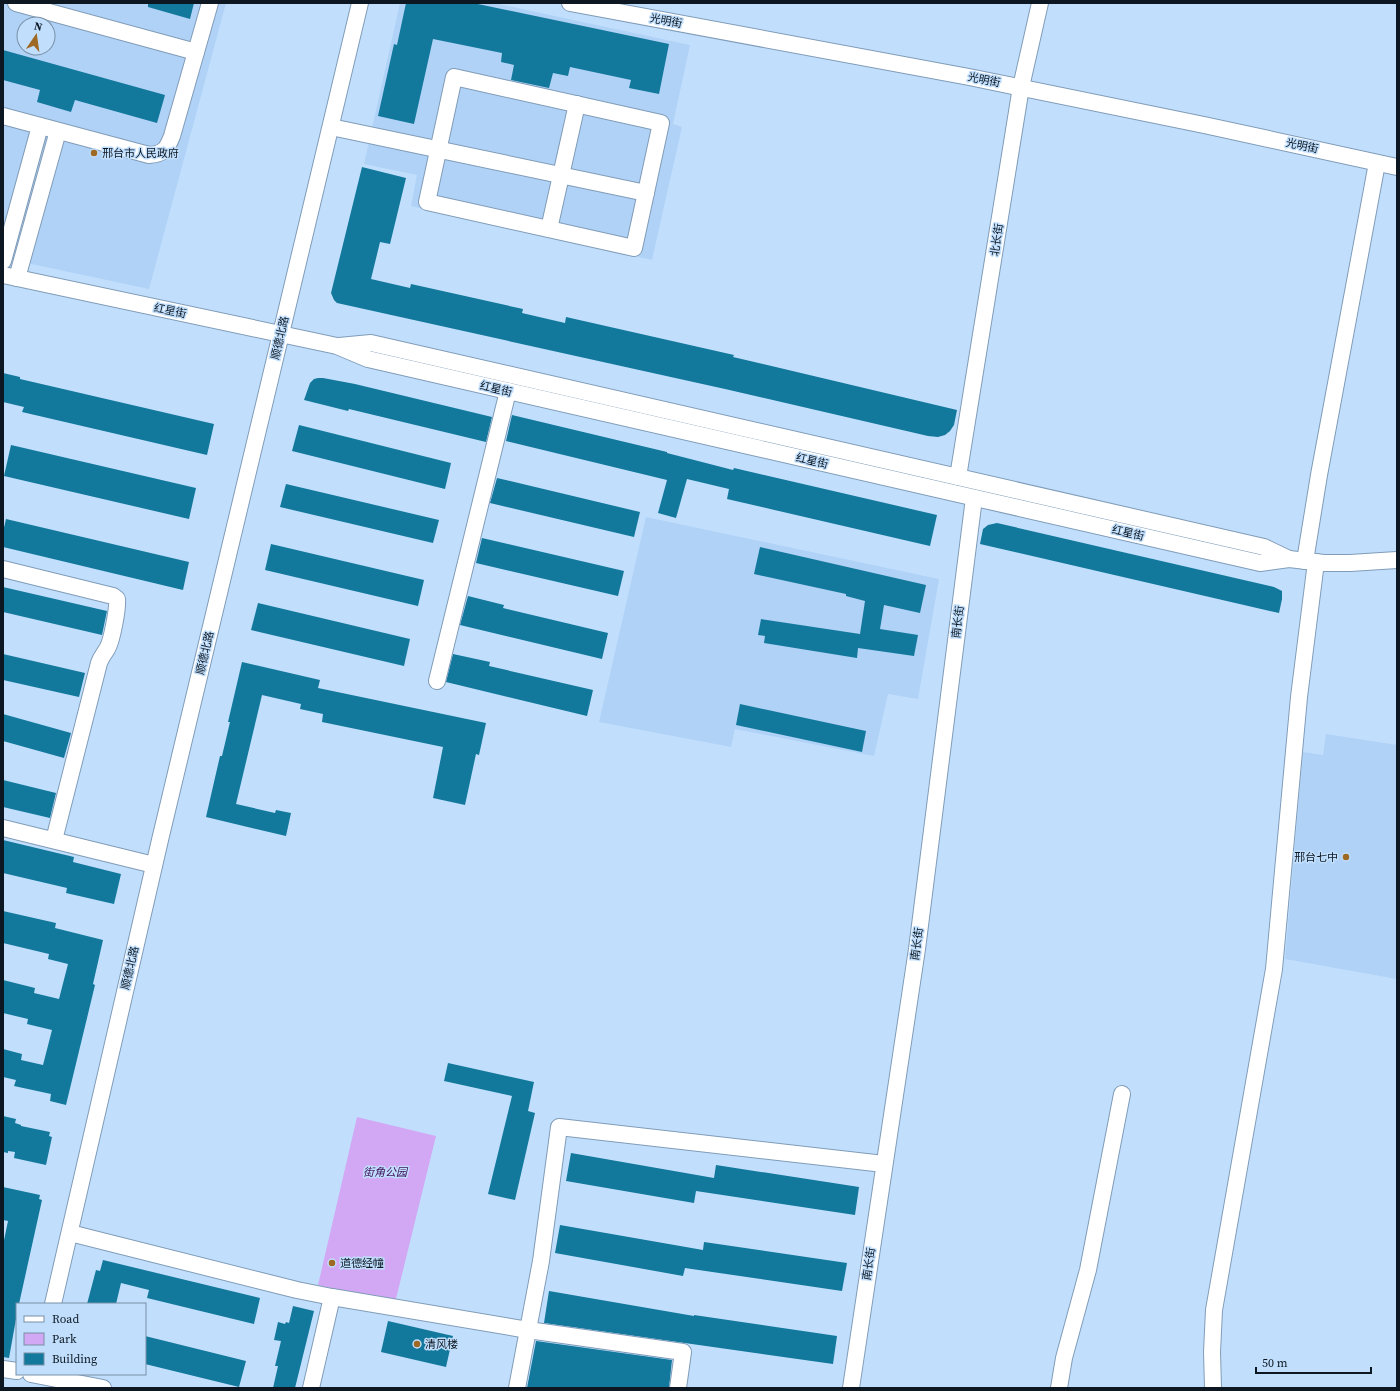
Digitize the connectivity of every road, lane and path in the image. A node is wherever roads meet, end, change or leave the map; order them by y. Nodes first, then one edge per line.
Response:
1 (16, 3) edge
2 (210, 3) edge
3 (360, 3) edge
4 (570, 3) edge
5 (1040, 3) edge
6 (196, 52) junction
7 (1021, 88) junction
8 (577, 104) junction
9 (3, 116) edge
10 (40, 126) junction
11 (331, 127) junction
12 (58, 131) junction
13 (438, 150) junction
14 (1377, 163) junction
15 (1397, 167) edge
16 (561, 176) junction
17 (646, 193) junction
18 (549, 229) junction
19 (3, 262) edge
20 (10, 277) edge
21 (281, 334) junction
22 (338, 346) junction
23 (508, 392) junction
24 (958, 477) junction
25 (974, 498) junction
26 (1289, 559) junction
27 (1397, 560) edge
28 (1310, 562) junction
29 (3, 569) edge
30 (437, 681) dead end
31 (3, 828) edge
32 (54, 840) junction
33 (154, 865) junction
34 (1122, 1094) dead end
35 (884, 1164) junction
36 (70, 1233) junction
37 (332, 1297) junction
38 (53, 1303) edge
39 (528, 1330) junction
40 (3, 1369) edge
41 (16, 1371) edge
42 (33, 1378) edge
43 (103, 1388) edge
44 (312, 1388) edge
45 (517, 1388) edge
46 (678, 1388) edge
47 (851, 1388) edge
48 (1059, 1388) edge
49 (1213, 1388) edge

1 - 6 street
2 - 6 street
3 - 11 street, 顺德北路
4 - 7 street, 光明街
5 - 7 street, 北长街
6 - 12 street
7 - 14 street, 光明街
7 - 24 street, 北长街
8 - 13 street
8 - 16 street
8 - 17 street
9 - 10 street
10 - 12 street
10 - 19 street
11 - 13 street
11 - 21 street, 顺德北路
12 - 20 street
13 - 16 street
13 - 18 street
14 - 15 street, 光明街
14 - 28 street
16 - 17 street
16 - 18 street
17 - 18 street
20 - 21 street, 红星街
21 - 22 street, 红星街
21 - 33 street, 顺德北路
22 - 23 street, 红星街
22 - 24 street, 红星街
23 - 25 street, 红星街
23 - 30 street
24 - 26 street, 红星街
25 - 26 street, 红星街
25 - 35 street, 南长街
26 - 28 street, 红星街
27 - 28 street, 红星街
28 - 49 street
29 - 32 street
31 - 32 street
32 - 33 street
33 - 36 street, 顺德北路
34 - 48 street
35 - 39 street
35 - 47 street, 南长街
36 - 37 street
36 - 38 street, 顺德北路
37 - 39 street
37 - 44 street
39 - 45 street
39 - 46 street
40 - 41 street
42 - 43 street

